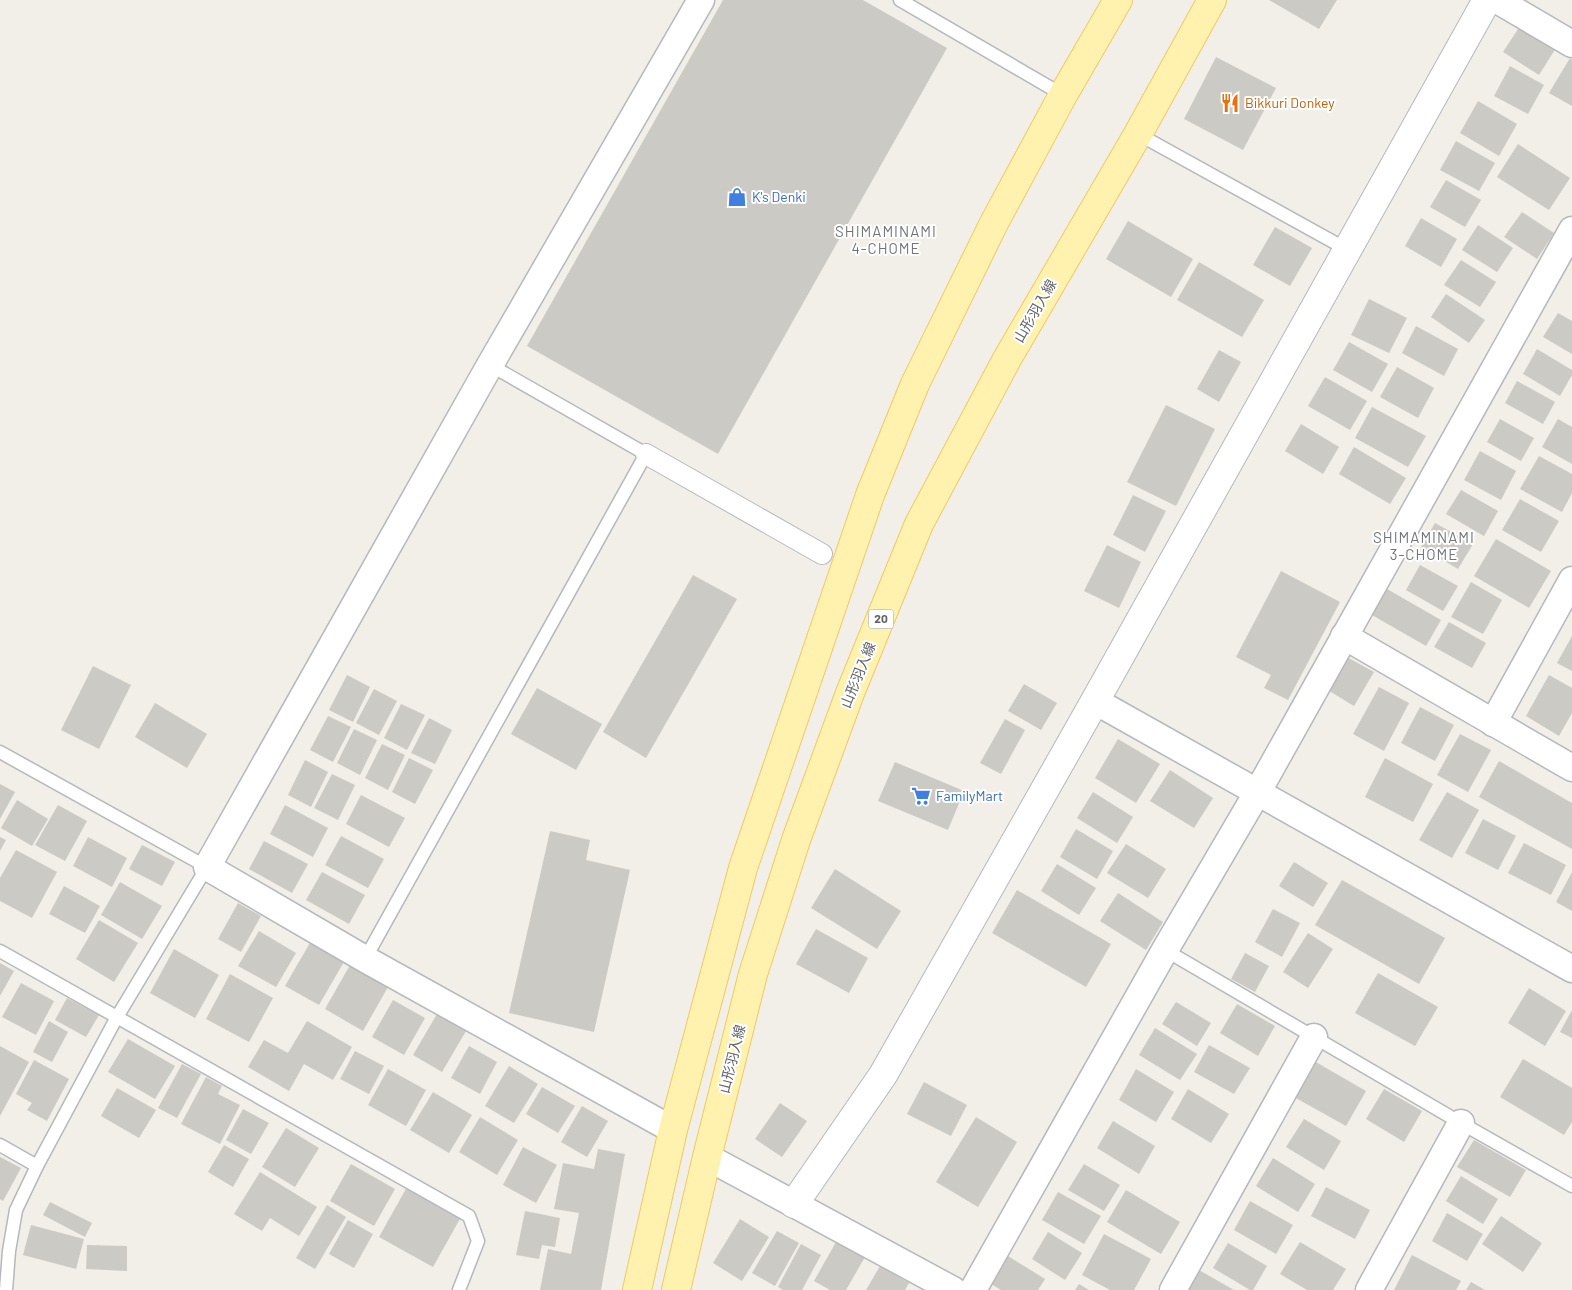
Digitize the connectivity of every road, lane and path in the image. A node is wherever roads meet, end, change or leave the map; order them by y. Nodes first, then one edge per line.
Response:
1 (701, 0) edge
2 (900, 0) edge
3 (1118, 0) edge
4 (1212, 0) edge
5 (1487, 0) edge
6 (1497, 0) edge
7 (1572, 44) edge
8 (1063, 95) junction
9 (1138, 134) junction
10 (1572, 230) edge
11 (1348, 250) junction
12 (490, 365) junction
13 (646, 454) junction
14 (822, 554) dead end
15 (1572, 580) edge
16 (1344, 636) junction
17 (1095, 700) junction
18 (1492, 722) junction
19 (0, 752) edge
20 (1572, 768) edge
21 (1257, 793) junction
22 (207, 867) junction
23 (1165, 950) junction
24 (0, 951) edge
25 (365, 958) junction
26 (1572, 969) edge
27 (118, 1017) junction
28 (1314, 1037) junction
29 (1461, 1123) junction
30 (673, 1130) junction
31 (0, 1145) edge
32 (707, 1157) junction
33 (37, 1166) junction
34 (1572, 1186) edge
35 (794, 1204) junction
36 (6, 1290) edge
37 (459, 1290) edge
38 (637, 1290) edge
39 (676, 1290) edge
40 (953, 1290) edge
41 (973, 1290) edge
42 (1173, 1290) edge
43 (1369, 1290) edge

1 - 12 street
2 - 8 lane
3 - 8 main road
4 - 9 main road, 山形羽入線 / 20
5 - 11 street
6 - 7 street
8 - 30 main road
9 - 11 lane
9 - 32 main road, 山形羽入線 / 20
10 - 16 street
11 - 17 street
12 - 13 lane
12 - 22 street
13 - 14 street
13 - 25 lane
15 - 18 street
16 - 18 street
16 - 21 street
17 - 21 street
17 - 35 street
18 - 20 street
19 - 22 lane
21 - 23 street
21 - 26 street
22 - 25 street
22 - 27 lane
23 - 28 lane
23 - 41 street
24 - 27 lane
25 - 30 street
27 - 33 lane
27 - 37 lane
28 - 29 lane
28 - 42 street
29 - 34 lane
29 - 43 street
30 - 38 main road
31 - 33 lane
32 - 35 street
32 - 39 main road, 山形羽入線 / 20
33 - 36 lane
35 - 40 street

